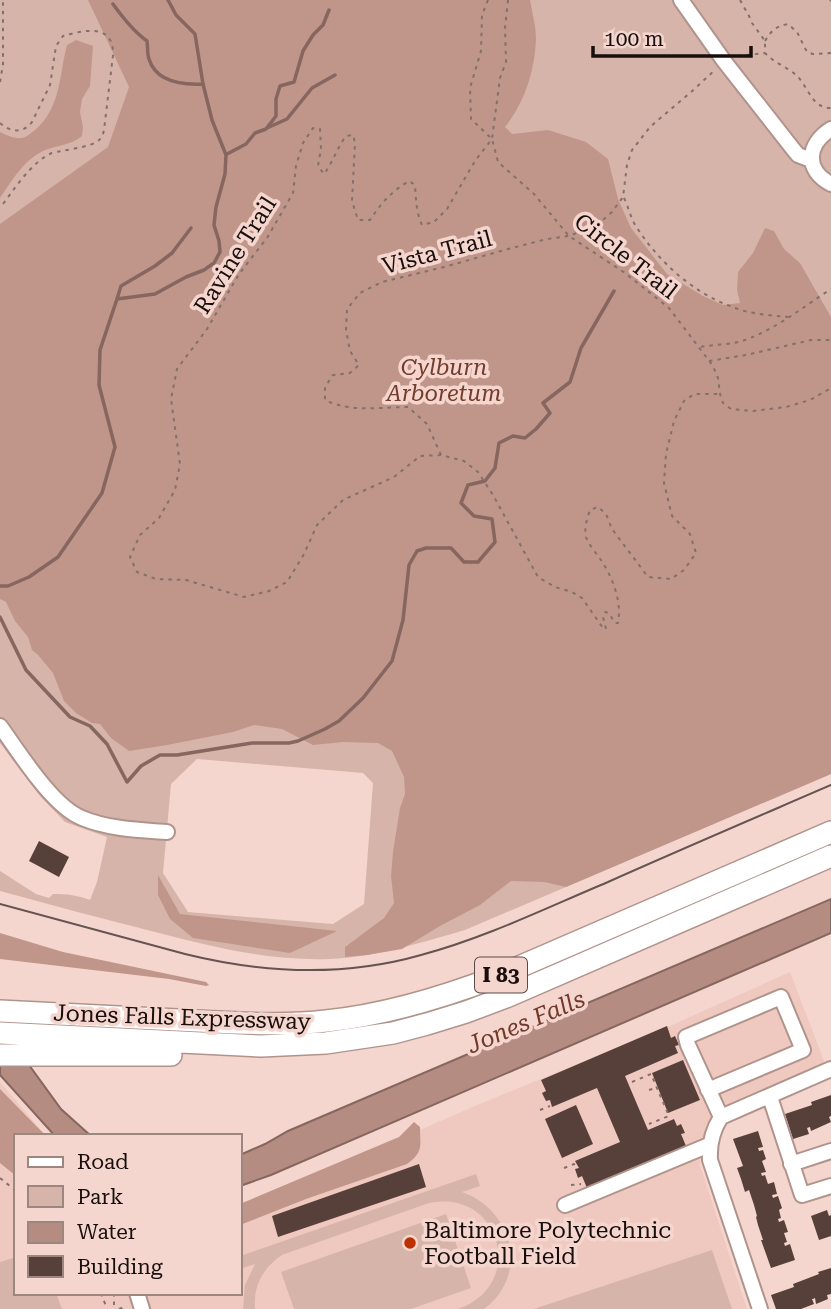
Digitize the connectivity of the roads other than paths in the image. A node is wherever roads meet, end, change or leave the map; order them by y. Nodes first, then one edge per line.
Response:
1 (681, 0) edge
2 (831, 129) edge
3 (811, 160) junction
4 (831, 184) edge
5 (0, 726) edge
6 (167, 832) dead end
7 (831, 832) edge
8 (831, 856) edge
9 (3, 1005) edge
10 (0, 1033) edge
11 (326, 1043) junction
12 (0, 1055) edge
13 (831, 1069) edge
14 (708, 1090) junction
15 (770, 1097) junction
16 (721, 1117) junction
17 (709, 1145) junction
18 (831, 1151) edge
19 (791, 1164) junction
20 (831, 1186) edge
21 (565, 1205) dead end
22 (132, 1297) edge
23 (142, 1309) edge
24 (760, 1309) edge

1 - 3 street
2 - 3 street
3 - 4 street
5 - 6 street
7 - 9 highway, Jones Falls Expressway / I 83
8 - 11 highway, Jones Falls Expressway / I 83
10 - 11 highway, Jones Falls Expressway / I 83
11 - 12 highway
13 - 15 street
14 - 14 street
14 - 16 street
15 - 16 street
15 - 19 street
16 - 17 street
17 - 21 street
17 - 24 street
18 - 19 street
19 - 20 street
22 - 23 street

